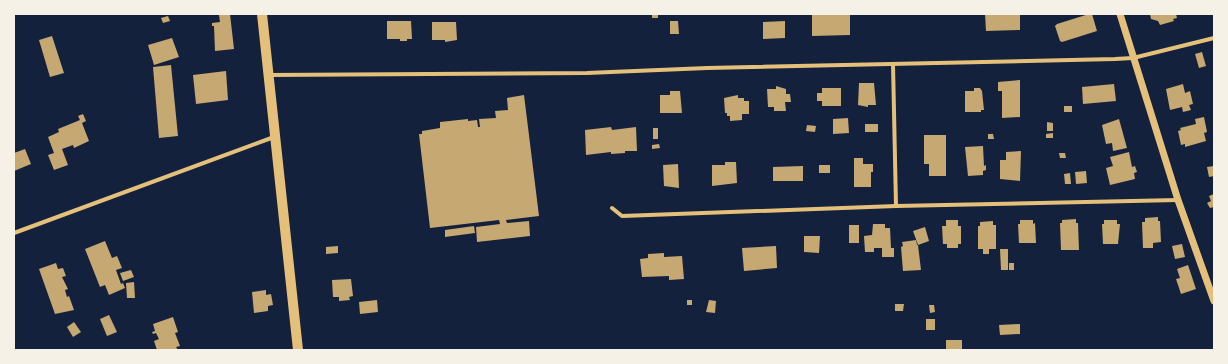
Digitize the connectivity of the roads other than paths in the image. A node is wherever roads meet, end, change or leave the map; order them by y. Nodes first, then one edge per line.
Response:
1 (262, 14) edge
2 (1120, 14) edge
3 (1214, 38) edge
4 (1133, 58) junction
5 (893, 64) junction
6 (268, 75) junction
7 (275, 137) junction
8 (1178, 200) junction
9 (896, 206) junction
10 (612, 208) dead end
11 (14, 233) edge
12 (1214, 301) edge
13 (298, 350) edge

1 - 6 main road
2 - 4 street
3 - 4 street
4 - 5 street
4 - 8 street
5 - 6 street
5 - 9 street
6 - 7 main road
7 - 11 street
7 - 13 main road
8 - 9 street
8 - 12 street
9 - 10 street

